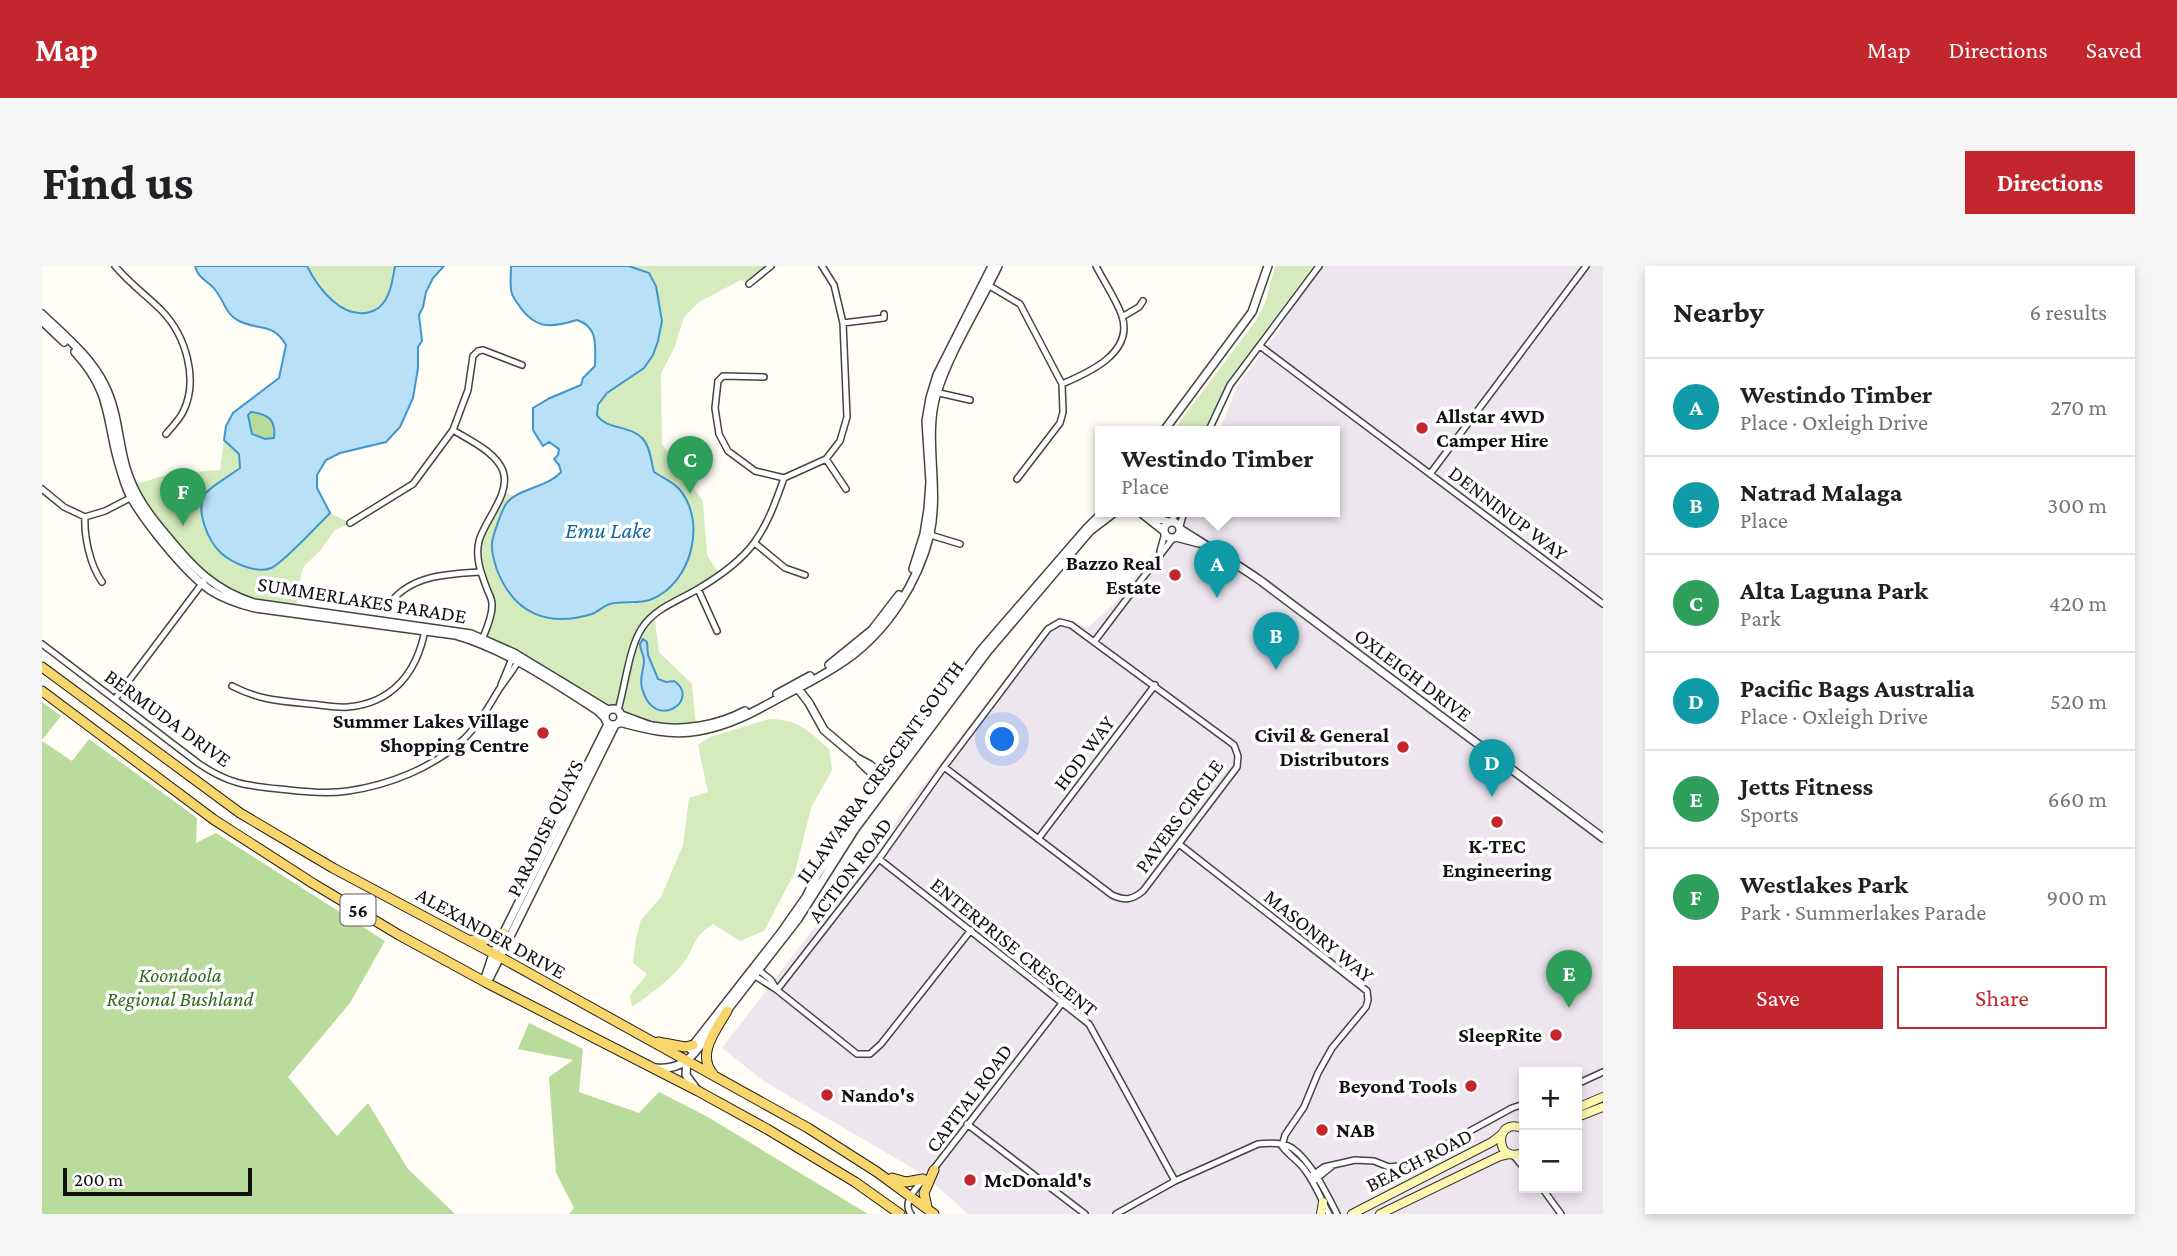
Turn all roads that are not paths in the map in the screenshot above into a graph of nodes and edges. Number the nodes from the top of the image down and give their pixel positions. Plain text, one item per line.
1 (115, 266) edge
2 (771, 266) edge
3 (822, 266) edge
4 (992, 266) edge
5 (998, 266) edge
6 (1096, 266) edge
7 (1268, 266) edge
8 (1319, 266) edge
9 (1586, 266) edge
10 (749, 284) dead end
11 (986, 284) junction
12 (1143, 301) dead end
13 (42, 314) edge
14 (884, 314) dead end
15 (1122, 317) junction
16 (42, 321) edge
17 (844, 323) junction
18 (1260, 346) junction
19 (522, 365) dead end
20 (764, 377) dead end
21 (1062, 384) junction
22 (934, 392) junction
23 (970, 400) dead end
24 (1167, 426) edge
25 (1211, 426) edge
26 (453, 430) junction
27 (166, 434) dead end
28 (826, 459) junction
29 (1430, 474) junction
30 (784, 478) junction
31 (1017, 479) dead end
32 (42, 489) edge
33 (846, 489) dead end
34 (134, 496) junction
35 (85, 517) junction
36 (1098, 517) edge
37 (1107, 517) edge
38 (1146, 517) edge
39 (1159, 517) edge
40 (1174, 517) edge
41 (1183, 517) edge
42 (1169, 522) junction
43 (350, 523) dead end
44 (1180, 528) junction
45 (1165, 532) junction
46 (927, 534) junction
47 (1175, 538) junction
48 (1200, 543) junction
49 (755, 544) junction
50 (960, 544) dead end
51 (1159, 554) junction
52 (480, 572) junction
53 (805, 575) dead end
54 (204, 581) junction
55 (102, 582) dead end
56 (698, 589) junction
57 (391, 602) dead end
58 (1603, 604) edge
59 (425, 629) junction
60 (717, 631) dead end
61 (482, 640) junction
62 (1094, 642) junction
63 (42, 644) edge
64 (516, 657) junction
65 (42, 667) edge
66 (800, 684) junction
67 (1155, 685) junction
68 (232, 686) dead end
69 (42, 691) edge
70 (115, 699) junction
71 (613, 717) junction
72 (944, 767) junction
73 (583, 779) junction
74 (886, 782) junction
75 (1603, 838) edge
76 (1038, 839) junction
77 (1178, 844) junction
78 (879, 859) junction
79 (971, 930) junction
80 (504, 933) junction
81 (467, 939) junction
82 (497, 956) junction
83 (755, 972) junction
84 (486, 982) junction
85 (777, 990) junction
86 (1063, 1002) junction
87 (727, 1011) junction
88 (643, 1038) junction
89 (693, 1045) junction
90 (687, 1062) junction
91 (652, 1068) junction
92 (1603, 1073) edge
93 (719, 1080) junction
94 (1582, 1082) edge
95 (698, 1091) junction
96 (1603, 1097) edge
97 (1519, 1106) edge
98 (1582, 1106) edge
99 (1603, 1107) edge
100 (1582, 1115) edge
101 (967, 1124) junction
102 (1519, 1128) edge
103 (1502, 1135) junction
104 (1282, 1146) junction
105 (1519, 1153) edge
106 (1511, 1154) junction
107 (1519, 1163) edge
108 (934, 1170) junction
109 (877, 1172) junction
110 (1314, 1178) junction
111 (923, 1179) junction
112 (1175, 1181) junction
113 (1546, 1193) edge
114 (911, 1197) junction
115 (1323, 1202) junction
116 (931, 1211) edge
117 (900, 1214) edge
118 (911, 1214) edge
119 (1085, 1214) edge
120 (1116, 1214) edge
121 (1321, 1214) edge
122 (1329, 1214) edge
123 (1337, 1214) edge
124 (1352, 1214) edge
125 (1380, 1214) edge
126 (1561, 1214) edge

1 - 27 street
2 - 10 street
3 - 17 street
4 - 11 street, SUMMERLAKES PARADE
5 - 11 street, SUMMERLAKES PARADE
6 - 15 street
7 - 24 street
8 - 18 street
9 - 29 street
11 - 21 street
11 - 22 street, SUMMERLAKES PARADE
12 - 15 street
13 - 34 street, SUMMERLAKES PARADE
14 - 17 street
15 - 21 street
16 - 34 street, SUMMERLAKES PARADE
17 - 28 street
18 - 25 street
18 - 29 street, DENNINUP WAY
19 - 26 street
20 - 30 street
21 - 31 street
22 - 23 street
22 - 46 street, SUMMERLAKES PARADE
26 - 43 street
26 - 52 street
28 - 30 street
28 - 33 street
29 - 58 street, DENNINUP WAY
30 - 49 street, PARADISE QUAYS
32 - 35 street
34 - 35 street
34 - 54 street, SUMMERLAKES PARADE
35 - 55 street
36 - 74 street, ILLAWARRA CRESCENT SOUTH
37 - 74 street, ILLAWARRA CRESCENT SOUTH
38 - 45 street
39 - 42 street
40 - 42 street
41 - 44 street
42 - 44 street
42 - 45 street
44 - 47 street
44 - 48 street, OXLEIGH DRIVE
45 - 47 street
45 - 51 street
46 - 50 street
46 - 66 street, SUMMERLAKES PARADE
47 - 48 street, OXLEIGH DRIVE
47 - 51 street
48 - 75 street, OXLEIGH DRIVE
49 - 53 street
49 - 56 street, PARADISE QUAYS
51 - 62 street
52 - 57 street
52 - 61 street
54 - 59 street, SUMMERLAKES PARADE
54 - 70 street
56 - 60 street
56 - 71 street, PARADISE QUAYS
59 - 61 street, SUMMERLAKES PARADE
59 - 68 street
61 - 64 street, SUMMERLAKES PARADE
62 - 67 street, PAVERS CIRCLE
62 - 72 street, PAVERS CIRCLE
63 - 70 street, BERMUDA DRIVE
64 - 70 street, BERMUDA DRIVE
64 - 71 street, SUMMERLAKES PARADE
65 - 81 main road, ALEXANDER DRIVE / 56
66 - 71 street, SUMMERLAKES PARADE
66 - 74 street
67 - 76 street, HOD WAY
67 - 77 street, PAVERS CIRCLE
69 - 84 main road, ALEXANDER DRIVE / 56
71 - 73 street, PARADISE QUAYS
72 - 76 street, PAVERS CIRCLE
72 - 78 street, ACTION ROAD
73 - 80 street, PARADISE QUAYS
73 - 82 street, PARADISE QUAYS
74 - 83 street, ILLAWARRA CRESCENT SOUTH
76 - 77 street, PAVERS CIRCLE
77 - 104 street, MASONRY WAY
78 - 79 street, ENTERPRISE CRESCENT
78 - 85 street, ACTION ROAD
79 - 85 street
79 - 86 street, ENTERPRISE CRESCENT
80 - 81 main road
80 - 82 street, PARADISE QUAYS
81 - 82 main road, ALEXANDER DRIVE / 56
82 - 84 street, PARADISE QUAYS
82 - 88 main road, ALEXANDER DRIVE / 56
83 - 85 street
83 - 87 street, ILLAWARRA CRESCENT SOUTH
83 - 89 street, ILLAWARRA CRESCENT SOUTH
84 - 91 main road, ALEXANDER DRIVE / 56
86 - 101 street, CAPITAL ROAD
86 - 112 street, ENTERPRISE CRESCENT
87 - 90 street, ILLAWARRA CRESCENT SOUTH
87 - 93 main road
88 - 89 main road
88 - 90 main road, ALEXANDER DRIVE / 56
89 - 90 street, ILLAWARRA CRESCENT SOUTH
90 - 91 street
90 - 93 main road, ALEXANDER DRIVE / 56
90 - 95 street
91 - 95 main road, ALEXANDER DRIVE / 56
92 - 94 street
93 - 109 main road, ALEXANDER DRIVE / 56
95 - 117 main road, ALEXANDER DRIVE / 56
96 - 98 main road
97 - 110 street
99 - 100 main road
101 - 108 street, CAPITAL ROAD
101 - 119 street
102 - 103 main road, BEACH ROAD
103 - 106 main road
103 - 124 main road, BEACH ROAD
104 - 110 street
104 - 112 street
105 - 106 main road, BEACH ROAD
106 - 107 street
106 - 125 main road, BEACH ROAD
108 - 111 street, CAPITAL ROAD
108 - 116 main road
109 - 111 main road
109 - 114 main road, ALEXANDER DRIVE / 56
110 - 115 street
110 - 123 street
111 - 114 street, CAPITAL ROAD
112 - 120 street
113 - 126 street
114 - 116 main road, ALEXANDER DRIVE / 56
114 - 118 street
115 - 121 main road
115 - 122 street

